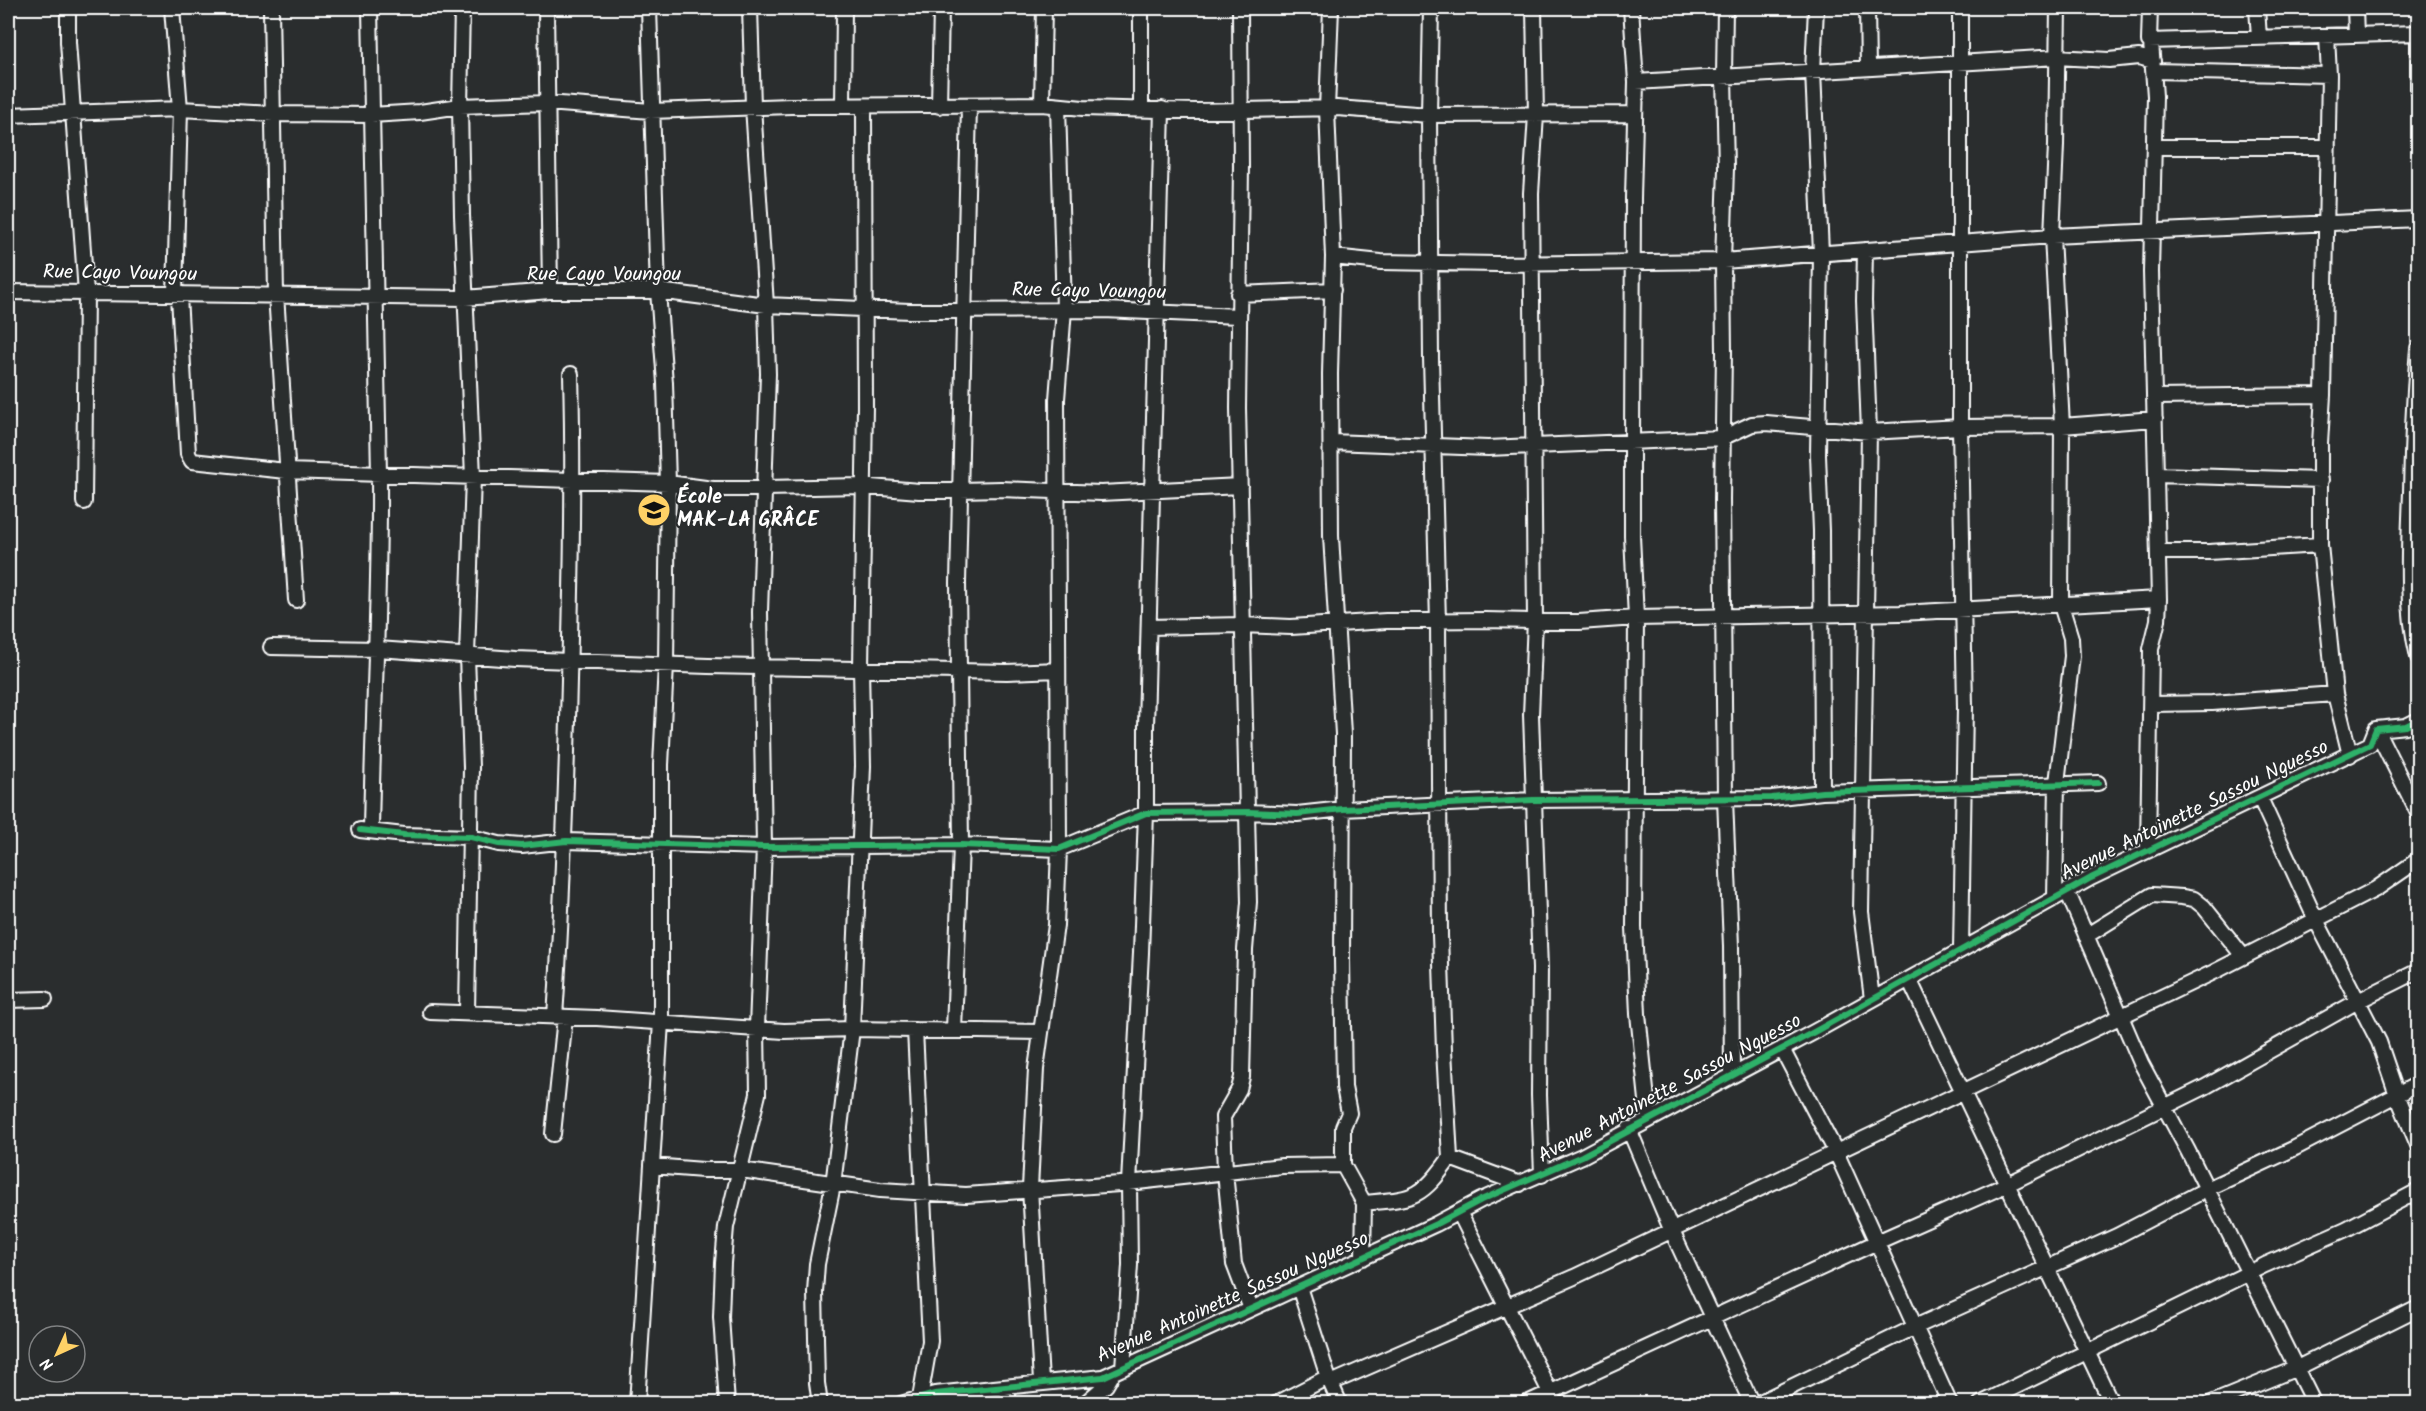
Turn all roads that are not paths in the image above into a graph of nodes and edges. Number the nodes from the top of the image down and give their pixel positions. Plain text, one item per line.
1 (68, 8) edge
2 (172, 8) edge
3 (271, 8) edge
4 (370, 8) edge
5 (462, 8) edge
6 (546, 8) edge
7 (649, 8) edge
8 (750, 8) edge
9 (844, 8) edge
10 (940, 8) edge
11 (1044, 8) edge
12 (1141, 8) edge
13 (1240, 8) edge
14 (1331, 8) edge
15 (1431, 8) edge
16 (1534, 8) edge
17 (1631, 8) edge
18 (1725, 8) edge
19 (1816, 8) edge
20 (1868, 8) edge
21 (1960, 8) edge
22 (2058, 8) edge
23 (2150, 8) edge
24 (2257, 8) edge
25 (2355, 8) edge
26 (2418, 33) edge
27 (2355, 35) junction
28 (2327, 36) junction
29 (2259, 38) junction
30 (2149, 41) junction
31 (2057, 57) junction
32 (1959, 62) junction
33 (2153, 66) junction
34 (1868, 68) junction
35 (1813, 71) junction
36 (2329, 75) junction
37 (1724, 76) junction
38 (1636, 82) junction
39 (2418, 90) edge
40 (547, 103) junction
41 (1042, 104) junction
42 (460, 106) junction
43 (753, 106) junction
44 (843, 106) junction
45 (864, 106) junction
46 (939, 106) junction
47 (969, 106) junction
48 (1058, 106) junction
49 (180, 109) junction
50 (1141, 109) junction
51 (1162, 109) junction
52 (1328, 109) junction
53 (651, 111) junction
54 (1240, 111) junction
55 (75, 112) junction
56 (273, 114) junction
57 (1635, 114) junction
58 (8, 115) edge
59 (371, 115) junction
60 (1429, 115) junction
61 (1536, 116) junction
62 (2154, 147) junction
63 (2328, 147) junction
64 (2418, 219) edge
65 (2325, 224) junction
66 (2151, 232) junction
67 (2052, 236) junction
68 (1959, 243) junction
69 (1865, 250) junction
70 (1821, 253) junction
71 (1333, 257) junction
72 (1723, 261) junction
73 (1432, 262) junction
74 (1633, 262) junction
75 (1532, 263) junction
76 (1333, 290) junction
77 (550, 291) junction
78 (658, 291) junction
79 (8, 292) edge
80 (86, 293) junction
81 (276, 294) junction
82 (1238, 294) junction
83 (177, 295) junction
84 (377, 296) junction
85 (465, 297) junction
86 (766, 305) junction
87 (864, 308) junction
88 (1064, 309) junction
89 (963, 310) junction
90 (1156, 313) junction
91 (1238, 316) junction
92 (2418, 349) edge
93 (571, 374) dead end
94 (2323, 395) junction
95 (2154, 397) junction
96 (2155, 419) junction
97 (2062, 426) junction
98 (1960, 427) junction
99 (1819, 429) junction
100 (1869, 432) junction
101 (1722, 438) junction
102 (1632, 441) junction
103 (1331, 442) junction
104 (1533, 445) junction
105 (1434, 446) junction
106 (286, 471) junction
107 (379, 474) junction
108 (2156, 475) junction
109 (473, 477) junction
110 (574, 480) junction
111 (2321, 480) junction
112 (668, 483) junction
113 (864, 486) junction
114 (1240, 486) junction
115 (763, 488) junction
116 (960, 489) junction
117 (1152, 490) junction
118 (1058, 492) junction
119 (84, 502) dead end
120 (2320, 546) junction
121 (2158, 552) junction
122 (2159, 599) junction
123 (296, 600) dead end
124 (2061, 605) junction
125 (1962, 610) junction
126 (1866, 613) junction
127 (1822, 614) junction
128 (1723, 617) junction
129 (1636, 618) junction
130 (1535, 620) junction
131 (1438, 622) junction
132 (1338, 624) junction
133 (1241, 626) junction
134 (1149, 627) junction
135 (271, 647) dead end
136 (378, 649) junction
137 (467, 656) junction
138 (2418, 657) edge
139 (570, 660) junction
140 (666, 665) junction
141 (760, 667) junction
142 (861, 668) junction
143 (960, 670) junction
144 (1058, 670) junction
145 (2335, 694) junction
146 (2151, 704) junction
147 (2418, 720) edge
148 (2376, 729) junction
149 (2350, 754) junction
150 (2057, 783) junction
151 (2098, 783) dead end
152 (1964, 787) junction
153 (1822, 792) junction
154 (1864, 792) junction
155 (2260, 798) junction
156 (1725, 799) junction
157 (1533, 800) junction
158 (1636, 800) junction
159 (1439, 805) junction
160 (1343, 809) junction
161 (1248, 812) junction
162 (1146, 813) junction
163 (2418, 813) edge
164 (471, 837) junction
165 (566, 841) junction
166 (662, 843) junction
167 (961, 845) junction
168 (859, 846) junction
169 (764, 847) junction
170 (1059, 849) junction
171 (2148, 850) junction
172 (2418, 860) edge
173 (2067, 891) junction
174 (2055, 898) junction
175 (2315, 918) junction
176 (2086, 936) junction
177 (1961, 950) junction
178 (2243, 956) junction
179 (2418, 971) edge
180 (1909, 979) junction
181 (45, 999) dead end
182 (1872, 999) junction
183 (8, 1000) edge
184 (2358, 1001) junction
185 (430, 1012) dead end
186 (467, 1012) junction
187 (2120, 1015) junction
188 (560, 1017) junction
189 (661, 1022) junction
190 (757, 1028) junction
191 (852, 1029) junction
192 (915, 1030) junction
193 (954, 1030) junction
194 (1041, 1032) junction
195 (1782, 1049) junction
196 (1732, 1076) junction
197 (2418, 1084) edge
198 (1962, 1091) junction
199 (2397, 1095) junction
200 (2165, 1107) junction
201 (1649, 1119) junction
202 (1629, 1130) junction
203 (553, 1134) dead end
204 (2418, 1145) edge
205 (1836, 1152) junction
206 (1450, 1158) junction
207 (1343, 1165) junction
208 (652, 1166) junction
209 (741, 1170) junction
210 (1225, 1172) junction
211 (1542, 1175) junction
212 (1129, 1183) junction
213 (1520, 1184) junction
214 (2008, 1184) junction
215 (833, 1185) junction
216 (1030, 1188) junction
217 (2207, 1189) junction
218 (2418, 1191) edge
219 (922, 1194) junction
220 (1364, 1203) junction
221 (1459, 1212) junction
222 (1671, 1229) junction
223 (1876, 1242) junction
224 (1363, 1258) junction
225 (2047, 1268) junction
226 (2248, 1273) junction
227 (1299, 1287) junction
228 (1505, 1306) junction
229 (2418, 1308) edge
230 (1251, 1309) junction
231 (1712, 1318) junction
232 (1915, 1327) junction
233 (2088, 1352) junction
234 (2297, 1368) junction
235 (1118, 1370) junction
236 (1329, 1380) junction
237 (1041, 1382) junction
238 (1007, 1388) junction
239 (1553, 1398) edge
240 (920, 1401) edge
241 (637, 1404) edge
242 (727, 1404) edge
243 (820, 1404) edge
244 (901, 1404) edge
245 (1009, 1404) edge
246 (1084, 1404) edge
247 (1276, 1404) edge
248 (1340, 1404) edge
249 (1525, 1404) edge
250 (1754, 1404) edge
251 (1950, 1404) edge
252 (1980, 1404) edge
253 (2112, 1404) edge
254 (2209, 1404) edge
255 (2314, 1404) edge

1 - 55 street
2 - 49 street
3 - 56 street
4 - 59 street
5 - 42 street
6 - 40 street
7 - 53 street
8 - 43 street
9 - 44 street
10 - 46 street
11 - 41 street
12 - 50 street
13 - 54 street
14 - 52 street
15 - 60 street
16 - 61 street
17 - 38 street
18 - 37 street
19 - 35 street
20 - 34 street
21 - 32 street
22 - 31 street
23 - 30 street
24 - 29 street
25 - 27 street
26 - 27 street
26 - 39 street
27 - 28 street
28 - 29 street
28 - 36 street
29 - 30 street
30 - 33 street
31 - 32 street
31 - 33 street
31 - 67 street
32 - 34 street
32 - 68 street
33 - 36 street
33 - 62 street
34 - 35 street
35 - 37 street
35 - 70 street
36 - 63 street
37 - 38 street
37 - 72 street
38 - 57 street
40 - 42 street
40 - 53 street
40 - 77 street
41 - 47 street
41 - 48 street
42 - 59 street
42 - 85 street
43 - 44 street
43 - 53 street
43 - 86 street
44 - 45 street
45 - 46 street
45 - 87 street
46 - 47 street
47 - 89 street
48 - 50 street
48 - 88 street
49 - 55 street
49 - 56 street
49 - 83 street
50 - 51 street
51 - 54 street
51 - 90 street
52 - 54 street
52 - 60 street
52 - 71 street
53 - 78 street
54 - 82 street
55 - 58 street
55 - 80 street
56 - 59 street
56 - 81 street
57 - 61 street
57 - 74 street
59 - 84 street
60 - 61 street
60 - 73 street
61 - 75 street
62 - 63 street
62 - 66 street
63 - 65 street
64 - 65 street
65 - 66 street
65 - 94 street
66 - 67 street
66 - 95 street
67 - 68 street
67 - 97 street
68 - 69 street
68 - 98 street
69 - 70 street
69 - 100 street
70 - 72 street
70 - 99 street
71 - 73 street
71 - 76 street
72 - 74 street
72 - 101 street
73 - 75 street
73 - 105 street
74 - 75 street
74 - 102 street
75 - 104 street
76 - 82 street
76 - 103 street
77 - 78 street, Rue Cayo Voungou
77 - 85 street, Rue Cayo Voungou
78 - 86 street, Rue Cayo Voungou
78 - 112 street
79 - 80 street, Rue Cayo Voungou
80 - 83 street, Rue Cayo Voungou
80 - 119 street
81 - 83 street, Rue Cayo Voungou
81 - 84 street, Rue Cayo Voungou
81 - 106 street
82 - 91 street
83 - 106 street
84 - 85 street, Rue Cayo Voungou
84 - 107 street
85 - 109 street
86 - 87 street, Rue Cayo Voungou
86 - 115 street
87 - 89 street, Rue Cayo Voungou
87 - 113 street
88 - 89 street, Rue Cayo Voungou
88 - 90 street, Rue Cayo Voungou
88 - 118 street
89 - 116 street
90 - 91 street, Rue Cayo Voungou
90 - 117 street
91 - 114 street
92 - 138 street
93 - 110 street
94 - 95 street
94 - 111 street
95 - 96 street
96 - 97 street
96 - 108 street
97 - 98 street
97 - 124 street
98 - 100 street
98 - 125 street
99 - 100 street
99 - 101 street
99 - 127 street
100 - 126 street
101 - 102 street
101 - 128 street
102 - 104 street
102 - 129 street
103 - 105 street
103 - 132 street
104 - 105 street
104 - 130 street
105 - 131 street
106 - 107 street
106 - 123 street
107 - 109 street
107 - 136 street
108 - 111 street
108 - 121 street
109 - 110 street
109 - 137 street
110 - 112 street
110 - 139 street
111 - 120 street
112 - 115 street
112 - 140 street
113 - 115 street
113 - 116 street
113 - 142 street
114 - 117 street
114 - 133 street
115 - 141 street
116 - 118 street
116 - 143 street
117 - 118 street
117 - 134 street
118 - 144 street
120 - 121 street
120 - 145 street
121 - 122 street
122 - 124 street
122 - 146 street
124 - 125 street
124 - 150 street
125 - 126 street
125 - 152 street
126 - 127 street
126 - 154 street
127 - 128 street
127 - 153 street
128 - 129 street
128 - 156 street
129 - 130 street
129 - 158 street
130 - 131 street
130 - 157 street
131 - 132 street
131 - 159 street
132 - 133 street
132 - 160 street
133 - 134 street
133 - 161 street
134 - 162 street
135 - 136 street
136 - 137 street
136 - 164 street
137 - 139 street
137 - 164 street
139 - 140 street
139 - 165 street
140 - 141 street
140 - 166 street
141 - 142 street
141 - 169 street
142 - 143 street
142 - 168 street
143 - 144 street
143 - 167 street
144 - 170 street
145 - 146 street
145 - 149 street
146 - 171 street
147 - 148 street
148 - 149 street, Avenue Antoinette Sassou Nguesso
148 - 163 street
149 - 155 street, Avenue Antoinette Sassou Nguesso
150 - 151 street
150 - 152 street
150 - 174 street
152 - 154 street
152 - 177 street
153 - 154 street
153 - 156 street
154 - 182 street
155 - 171 street, Avenue Antoinette Sassou Nguesso
155 - 175 street
156 - 158 street
156 - 196 street
157 - 158 street
157 - 159 street
157 - 211 street
158 - 201 street
159 - 160 street
159 - 206 street
160 - 161 street
160 - 207 street
161 - 162 street
161 - 210 street
162 - 170 street
162 - 212 street
164 - 165 street
164 - 186 street
165 - 166 street
165 - 188 street
166 - 169 street
166 - 189 street
167 - 168 street
167 - 170 street
167 - 193 street
168 - 169 street
168 - 191 street
169 - 190 street
170 - 194 street
171 - 173 street, Avenue Antoinette Sassou Nguesso
172 - 175 street
173 - 174 street, Avenue Antoinette Sassou Nguesso
173 - 176 street
174 - 177 street, Avenue Antoinette Sassou Nguesso
175 - 178 street
175 - 184 street
176 - 178 street
176 - 187 street
177 - 180 street, Avenue Antoinette Sassou Nguesso
178 - 187 street
179 - 184 street
180 - 182 street, Avenue Antoinette Sassou Nguesso
180 - 198 street
181 - 183 street
182 - 195 street, Avenue Antoinette Sassou Nguesso
184 - 199 street
184 - 200 street
185 - 186 street
186 - 188 street
187 - 198 street
187 - 200 street
188 - 189 street
188 - 203 street
189 - 190 street
189 - 208 street
190 - 191 street
190 - 209 street
191 - 192 street
191 - 215 street
192 - 193 street
192 - 219 street
193 - 194 street
194 - 216 street
195 - 196 street, Avenue Antoinette Sassou Nguesso
195 - 205 street
196 - 201 street, Avenue Antoinette Sassou Nguesso
197 - 199 street
198 - 205 street
198 - 214 street
199 - 204 street
199 - 217 street
200 - 214 street
200 - 217 street
201 - 202 street, Avenue Antoinette Sassou Nguesso
202 - 211 street, Avenue Antoinette Sassou Nguesso
202 - 222 street
205 - 222 street
205 - 223 street
206 - 213 street
206 - 220 street
207 - 210 street
207 - 220 street
208 - 209 street
208 - 241 street
209 - 215 street
209 - 242 street
210 - 212 street
210 - 230 street
211 - 213 street, Avenue Antoinette Sassou Nguesso
212 - 216 street
212 - 235 street
213 - 221 street, Avenue Antoinette Sassou Nguesso
214 - 223 street
214 - 225 street
215 - 219 street
215 - 243 street
216 - 219 street
216 - 237 street
217 - 225 street
217 - 226 street
218 - 226 street
219 - 240 street
220 - 224 street
221 - 224 street, Avenue Antoinette Sassou Nguesso
221 - 228 street
222 - 228 street
222 - 231 street
223 - 231 street
223 - 232 street
224 - 227 street, Avenue Antoinette Sassou Nguesso
225 - 232 street
225 - 233 street
226 - 233 street
226 - 234 street
227 - 230 street, Avenue Antoinette Sassou Nguesso
227 - 236 street
228 - 236 street
228 - 239 street
229 - 234 street
230 - 235 street, Avenue Antoinette Sassou Nguesso
231 - 239 street
231 - 250 street
232 - 250 street
232 - 251 street
233 - 252 street
233 - 253 street
234 - 254 street
234 - 255 street
235 - 237 street, Avenue Antoinette Sassou Nguesso
235 - 246 street
236 - 247 street
236 - 248 street
237 - 238 street, Avenue Antoinette Sassou Nguesso
238 - 240 street, Avenue Antoinette Sassou Nguesso
238 - 245 street
239 - 249 street
240 - 244 street, Avenue Antoinette Sassou Nguesso

